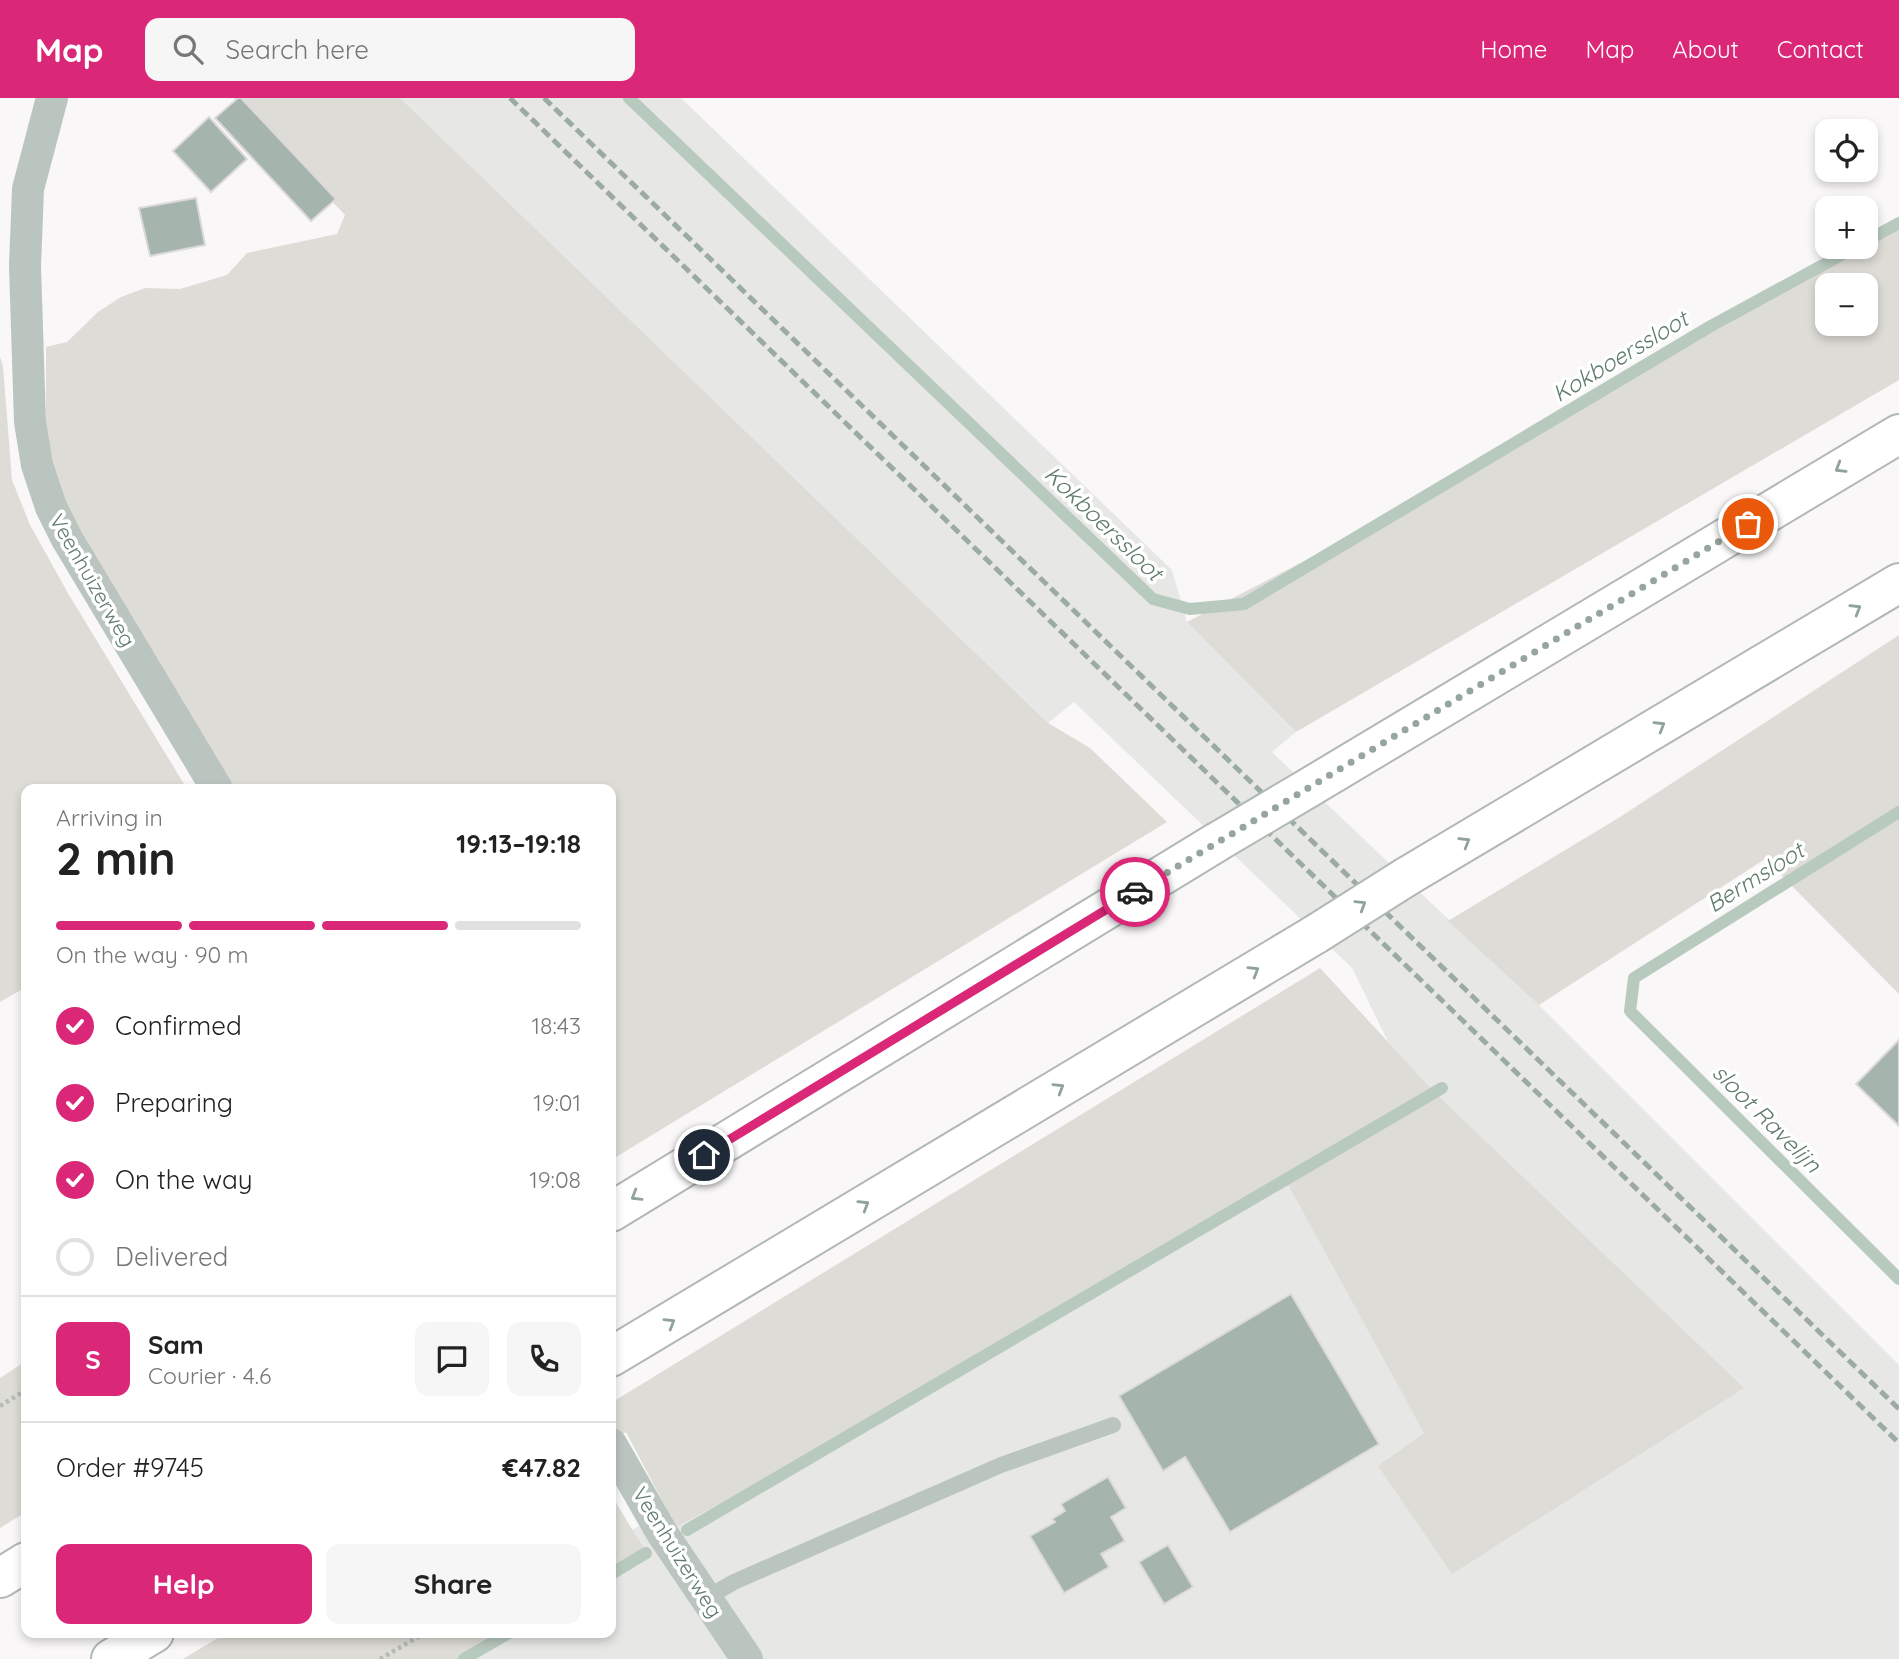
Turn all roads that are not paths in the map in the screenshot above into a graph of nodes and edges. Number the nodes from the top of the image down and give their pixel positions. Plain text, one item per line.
1 (52, 98) edge
2 (13, 268) edge
3 (1899, 433) edge
4 (1899, 583) edge
5 (214, 784) edge
6 (616, 1209) edge
7 (616, 1354) edge
8 (1114, 1425) dead end
9 (616, 1453) edge
10 (21, 1565) edge
11 (0, 1578) edge
12 (706, 1598) junction
13 (146, 1638) edge
14 (111, 1659) edge
15 (747, 1659) edge

1 - 2 street, Veenhuizerweg
2 - 5 street, Veenhuizerweg
3 -> 6 highway, bridge
7 -> 4 highway, bridge
8 - 12 lane
9 - 12 street, Veenhuizerweg
10 - 11 highway
12 - 15 street, Veenhuizerweg
13 - 14 highway

